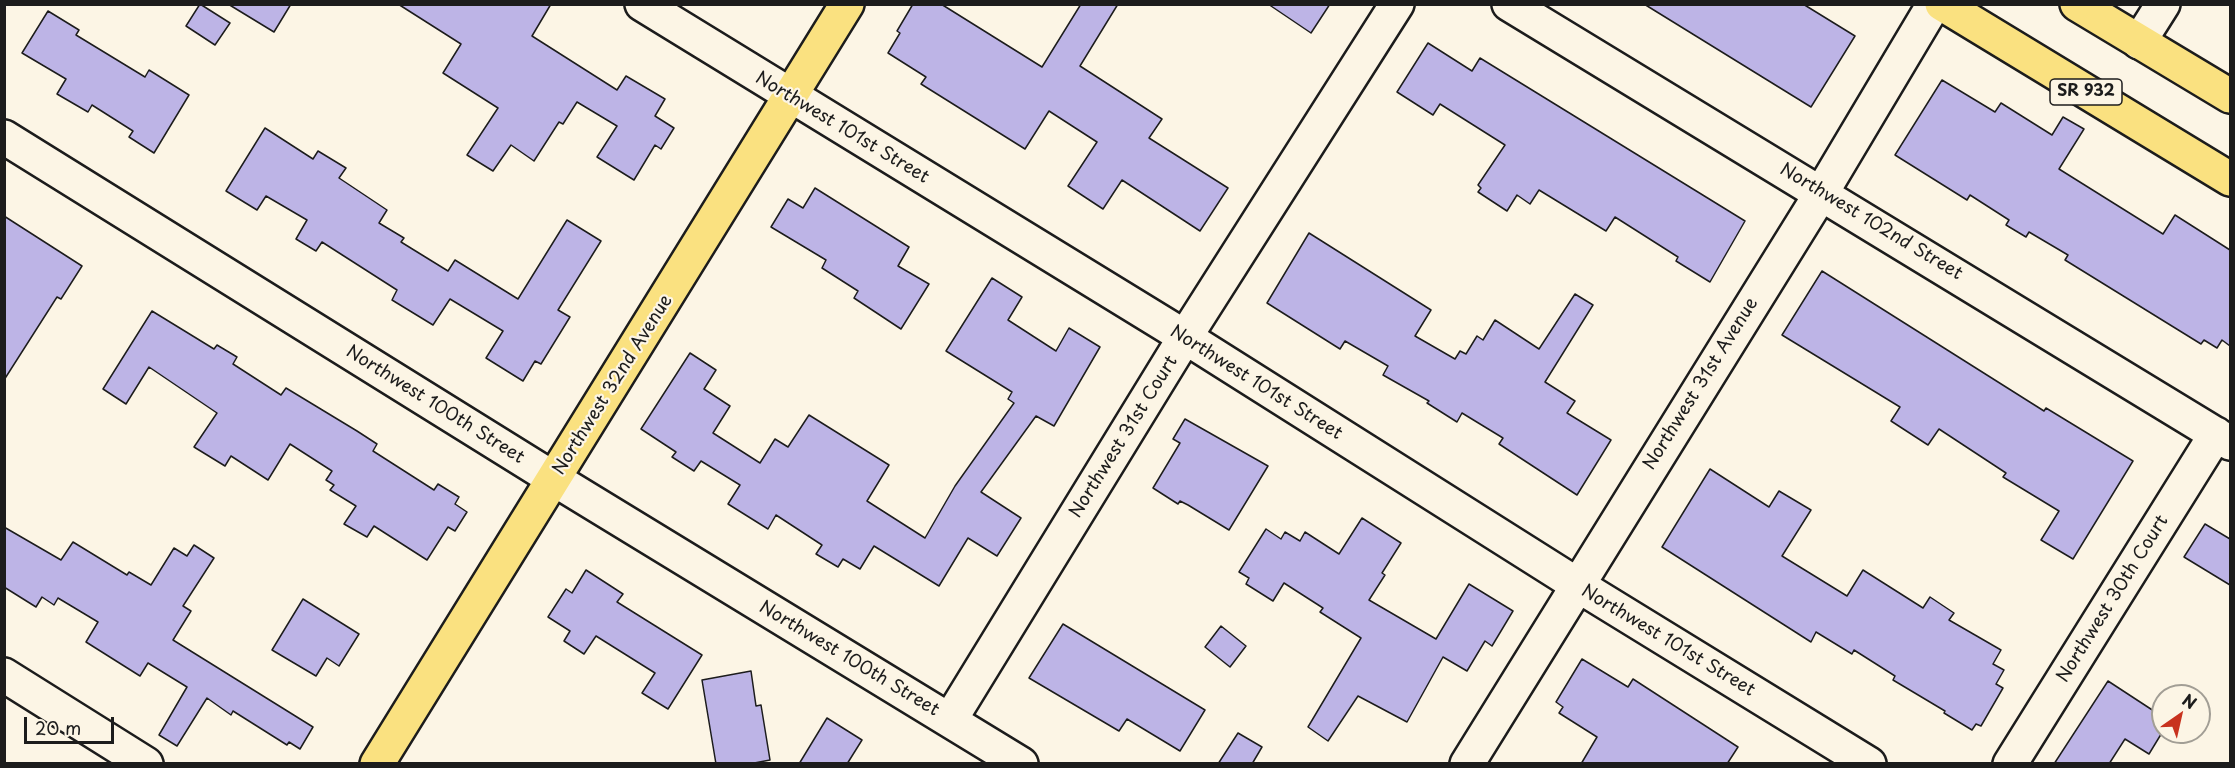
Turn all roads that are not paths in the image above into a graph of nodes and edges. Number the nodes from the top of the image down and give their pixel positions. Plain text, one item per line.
1 (642, 4) edge
2 (847, 4) edge
3 (1397, 4) edge
4 (1509, 4) edge
5 (1935, 4) edge
6 (1942, 4) edge
7 (2077, 4) edge
8 (2163, 4) edge
9 (2139, 42) junction
10 (2230, 96) edge
11 (791, 98) junction
12 (4, 137) edge
13 (2230, 179) edge
14 (1822, 192) junction
15 (1185, 337) junction
16 (2223, 438) edge
17 (554, 479) junction
18 (1576, 584) junction
19 (4, 675) edge
20 (950, 720) junction
21 (146, 764) edge
22 (377, 764) edge
23 (1021, 764) edge
24 (1467, 764) edge
25 (1869, 764) edge
26 (2010, 764) edge

1 - 11 street, Northwest 101st Street
2 - 11 main road, Northwest 32nd Avenue
3 - 15 street, Northwest 31st Court
4 - 14 street, Northwest 102nd Street
5 - 14 street, Northwest 31st Avenue
6 - 13 main road, SR 932
7 - 9 main road
8 - 9 street
9 - 10 main road
11 - 15 street, Northwest 101st Street
11 - 17 main road, Northwest 32nd Avenue
12 - 17 street, Northwest 100th Street
14 - 16 street, Northwest 102nd Street
14 - 18 street, Northwest 31st Avenue
15 - 18 street, Northwest 101st Street
15 - 20 street, Northwest 31st Court
16 - 26 street, Northwest 30th Court
17 - 20 street, Northwest 100th Street
17 - 22 main road, Northwest 32nd Avenue
18 - 24 street, Northwest 31st Avenue
18 - 25 street, Northwest 101st Street
19 - 21 street
20 - 23 street, Northwest 100th Street

